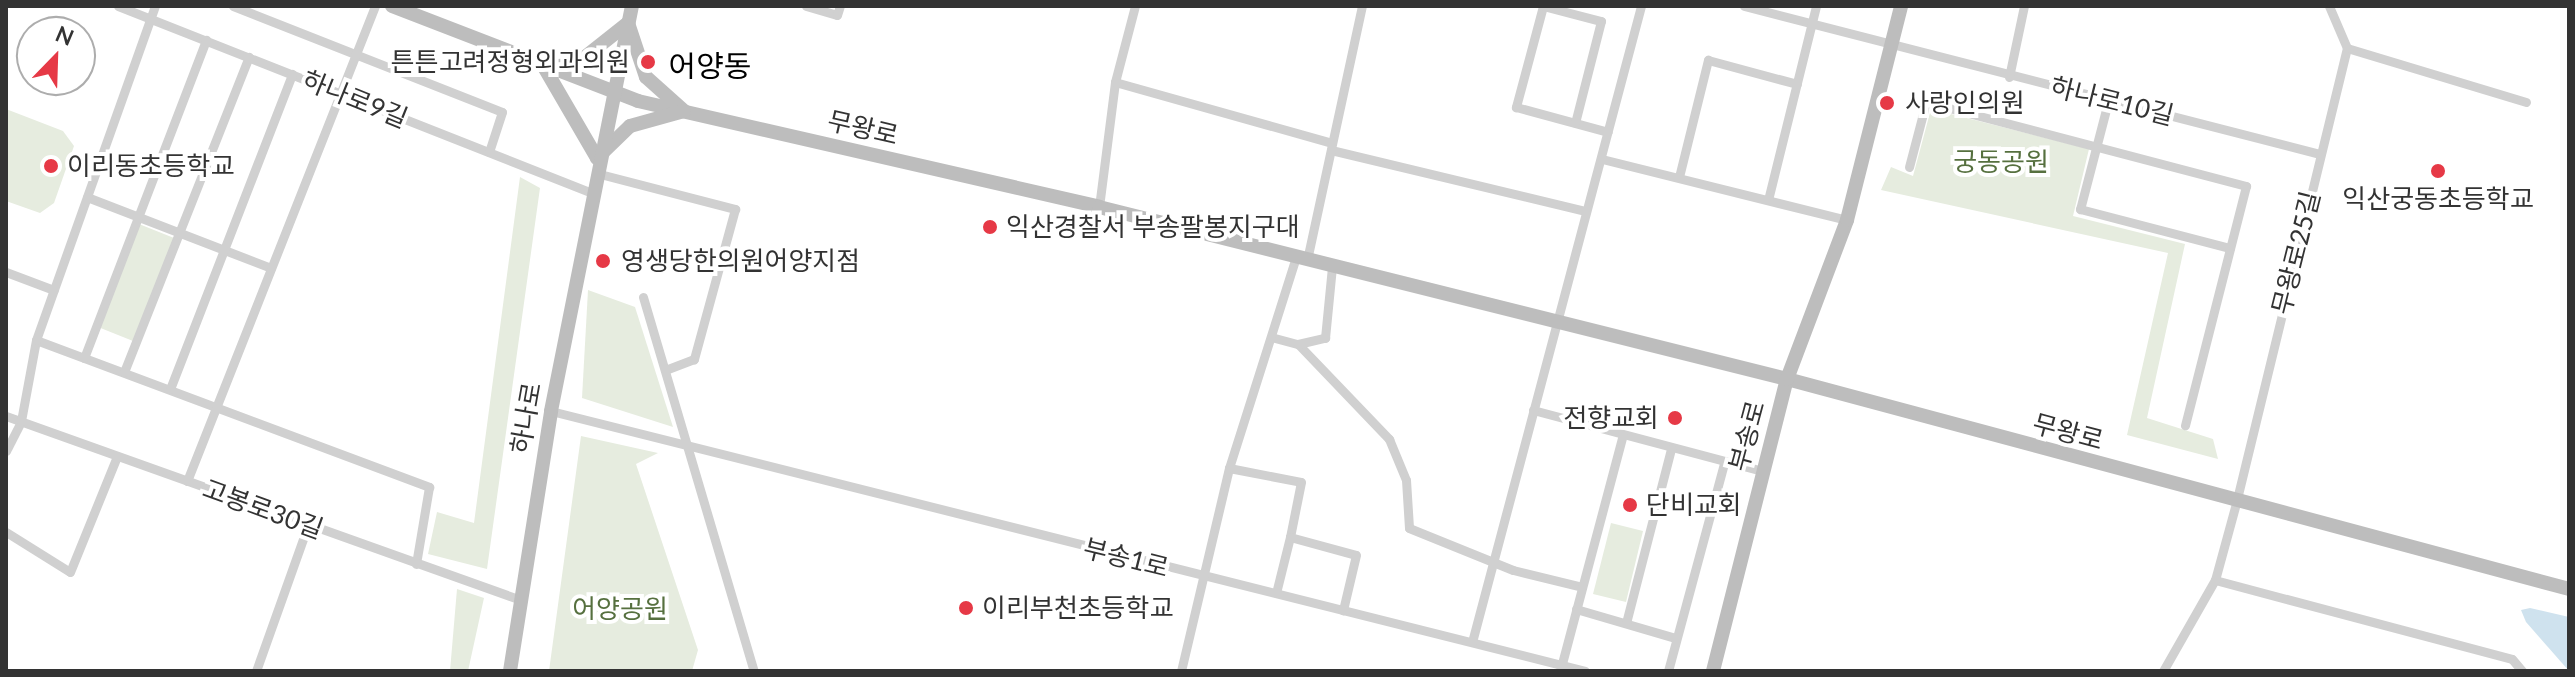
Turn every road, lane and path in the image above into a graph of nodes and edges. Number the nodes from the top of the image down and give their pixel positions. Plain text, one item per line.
1 (118, 6) edge
2 (155, 6) edge
3 (233, 6) edge
4 (375, 6) edge
5 (392, 6) edge
6 (632, 6) edge
7 (806, 6) edge
8 (840, 6) edge
9 (1135, 6) edge
10 (1362, 6) edge
11 (1543, 6) edge
12 (1641, 6) edge
13 (1744, 6) edge
14 (1816, 6) edge
15 (1901, 6) edge
16 (2024, 6) edge
17 (2329, 6) edge
18 (151, 18) junction
19 (628, 23) junction
20 (1811, 23) junction
21 (206, 40) junction
22 (2347, 48) junction
23 (1894, 49) junction
24 (356, 54) junction
25 (249, 57) junction
26 (544, 67) junction
27 (292, 74) junction
28 (2009, 77) junction
29 (1115, 82) junction
30 (1797, 84) junction
31 (340, 93) junction
32 (611, 93) junction
33 (2109, 98) junction
34 (2526, 102) dead end
35 (684, 111) junction
36 (1575, 123) junction
37 (1608, 132) junction
38 (1332, 146) junction
39 (2096, 147) junction
40 (489, 152) junction
41 (2320, 154) junction
42 (1602, 159) junction
43 (596, 166) junction
44 (1909, 167) dead end
45 (1679, 177) junction
46 (592, 193) junction
47 (87, 197) junction
48 (1768, 200) junction
49 (1099, 207) junction
50 (1586, 211) junction
51 (136, 216) junction
52 (1847, 220) junction
53 (181, 233) junction
54 (2230, 248) junction
55 (225, 250) junction
56 (1302, 258) junction
57 (1332, 266) junction
58 (271, 268) junction
59 (6, 272) edge
60 (54, 290) junction
61 (643, 297) dead end
62 (1555, 322) junction
63 (1271, 337) junction
64 (36, 340) junction
65 (1298, 344) junction
66 (84, 358) junction
67 (668, 369) junction
68 (124, 372) junction
69 (1787, 379) junction
70 (170, 389) junction
71 (217, 406) junction
72 (1533, 410) junction
73 (551, 411) junction
74 (6, 416) edge
75 (21, 421) junction
76 (2185, 425) dead end
77 (1623, 435) junction
78 (1671, 449) junction
79 (690, 450) junction
80 (6, 451) edge
81 (117, 456) junction
82 (1724, 463) junction
83 (1229, 468) junction
84 (1762, 471) junction
85 (187, 481) junction
86 (2236, 503) junction
87 (308, 525) junction
88 (6, 532) edge
89 (1290, 537) junction
90 (1494, 559) junction
91 (416, 564) junction
92 (1202, 577) junction
93 (2215, 580) junction
94 (1582, 587) junction
95 (2569, 589) edge
96 (1276, 593) junction
97 (521, 600) junction
98 (1576, 609) junction
99 (1343, 610) junction
100 (1626, 623) junction
101 (1675, 638) junction
102 (1472, 642) junction
103 (1561, 668) edge
104 (256, 671) edge
105 (510, 671) edge
106 (754, 671) edge
107 (1181, 671) edge
108 (1585, 671) edge
109 (1668, 671) edge
110 (1713, 671) edge
111 (2163, 671) edge
112 (2522, 671) edge

1 - 18 street, 하나로9길
2 - 18 street
3 - 24 street
4 - 24 street
5 - 26 street, 무왕로
6 - 19 street, 하나로
7 - 8 street
9 - 29 street
10 - 38 street
11 - 36 street
11 - 36 street
12 - 37 street
13 - 20 street, 하나로10길
14 - 20 street
15 - 23 street, 부송로
16 - 28 street
17 - 22 street
18 - 21 street, 하나로9길
18 - 47 street
19 - 26 street
19 - 32 street, 하나로
19 - 35 street
20 - 23 street, 하나로10길
20 - 30 street
21 - 25 street, 하나로9길
21 - 51 street
22 - 34 street
22 - 41 street, 무왕로25길
23 - 28 street, 하나로10길
23 - 52 street, 부송로
24 - 31 street
24 - 40 street
25 - 27 street, 하나로9길
25 - 53 street
26 - 32 street, 무왕로
26 - 43 street
27 - 31 street, 하나로9길
27 - 55 street
28 - 33 street, 하나로10길
29 - 38 street
29 - 49 street
30 - 45 street
30 - 48 street
31 - 40 street, 하나로9길
31 - 58 street
32 - 35 street, 무왕로
32 - 43 street, 하나로
33 - 39 street
33 - 41 street, 하나로10길
35 - 43 street
35 - 49 street, 무왕로
36 - 37 street
37 - 42 street
38 - 50 street
38 - 56 street
39 - 44 street
39 - 54 street
39 - 54 street
40 - 46 street, 하나로9길
41 - 86 street, 무왕로25길
42 - 45 street
42 - 50 street
43 - 46 street, 하나로
43 - 67 street
45 - 48 street
46 - 73 street, 하나로
47 - 51 street
47 - 60 street
48 - 52 street
49 - 56 street, 무왕로
50 - 62 street
51 - 53 street
51 - 66 street
52 - 69 street, 부송로
53 - 55 street
53 - 68 street
54 - 76 street
55 - 58 street
55 - 70 street
56 - 57 street, 무왕로
56 - 63 street
57 - 62 street, 무왕로
57 - 65 street
58 - 71 street
59 - 60 street
60 - 64 street
61 - 67 street
62 - 69 street, 무왕로
62 - 72 street
63 - 65 street
63 - 83 street
64 - 66 street
64 - 75 street
65 - 90 street
66 - 68 street
67 - 79 street
68 - 70 street
69 - 84 street, 부송로
69 - 86 street, 무왕로
70 - 71 street
71 - 85 street
71 - 91 street
72 - 77 street
72 - 90 street
73 - 79 street, 부송1로
73 - 97 street, 하나로
74 - 75 street, 고봉로30길
75 - 80 street
75 - 81 street, 고봉로30길
77 - 78 street
77 - 94 street
78 - 82 street
78 - 100 street
79 - 92 street, 부송1로
79 - 106 street
81 - 85 street, 고봉로30길
81 - 88 street
82 - 84 street
82 - 101 street
83 - 89 street
83 - 92 street
84 - 110 street, 부송로
85 - 87 street, 고봉로30길
86 - 93 street, 무왕로25길
86 - 95 street, 무왕로
87 - 91 street, 고봉로30길
87 - 104 street
89 - 96 street
89 - 99 street
90 - 94 street
90 - 102 street
91 - 97 street, 고봉로30길
92 - 96 street, 부송1로
92 - 107 street
93 - 111 street, 무왕로25길
93 - 112 street
94 - 98 street
96 - 99 street, 부송1로
97 - 105 street, 하나로
98 - 100 street
98 - 103 street
99 - 102 street, 부송1로
100 - 101 street
101 - 109 street
102 - 103 street, 부송1로
103 - 108 street, 부송1로

